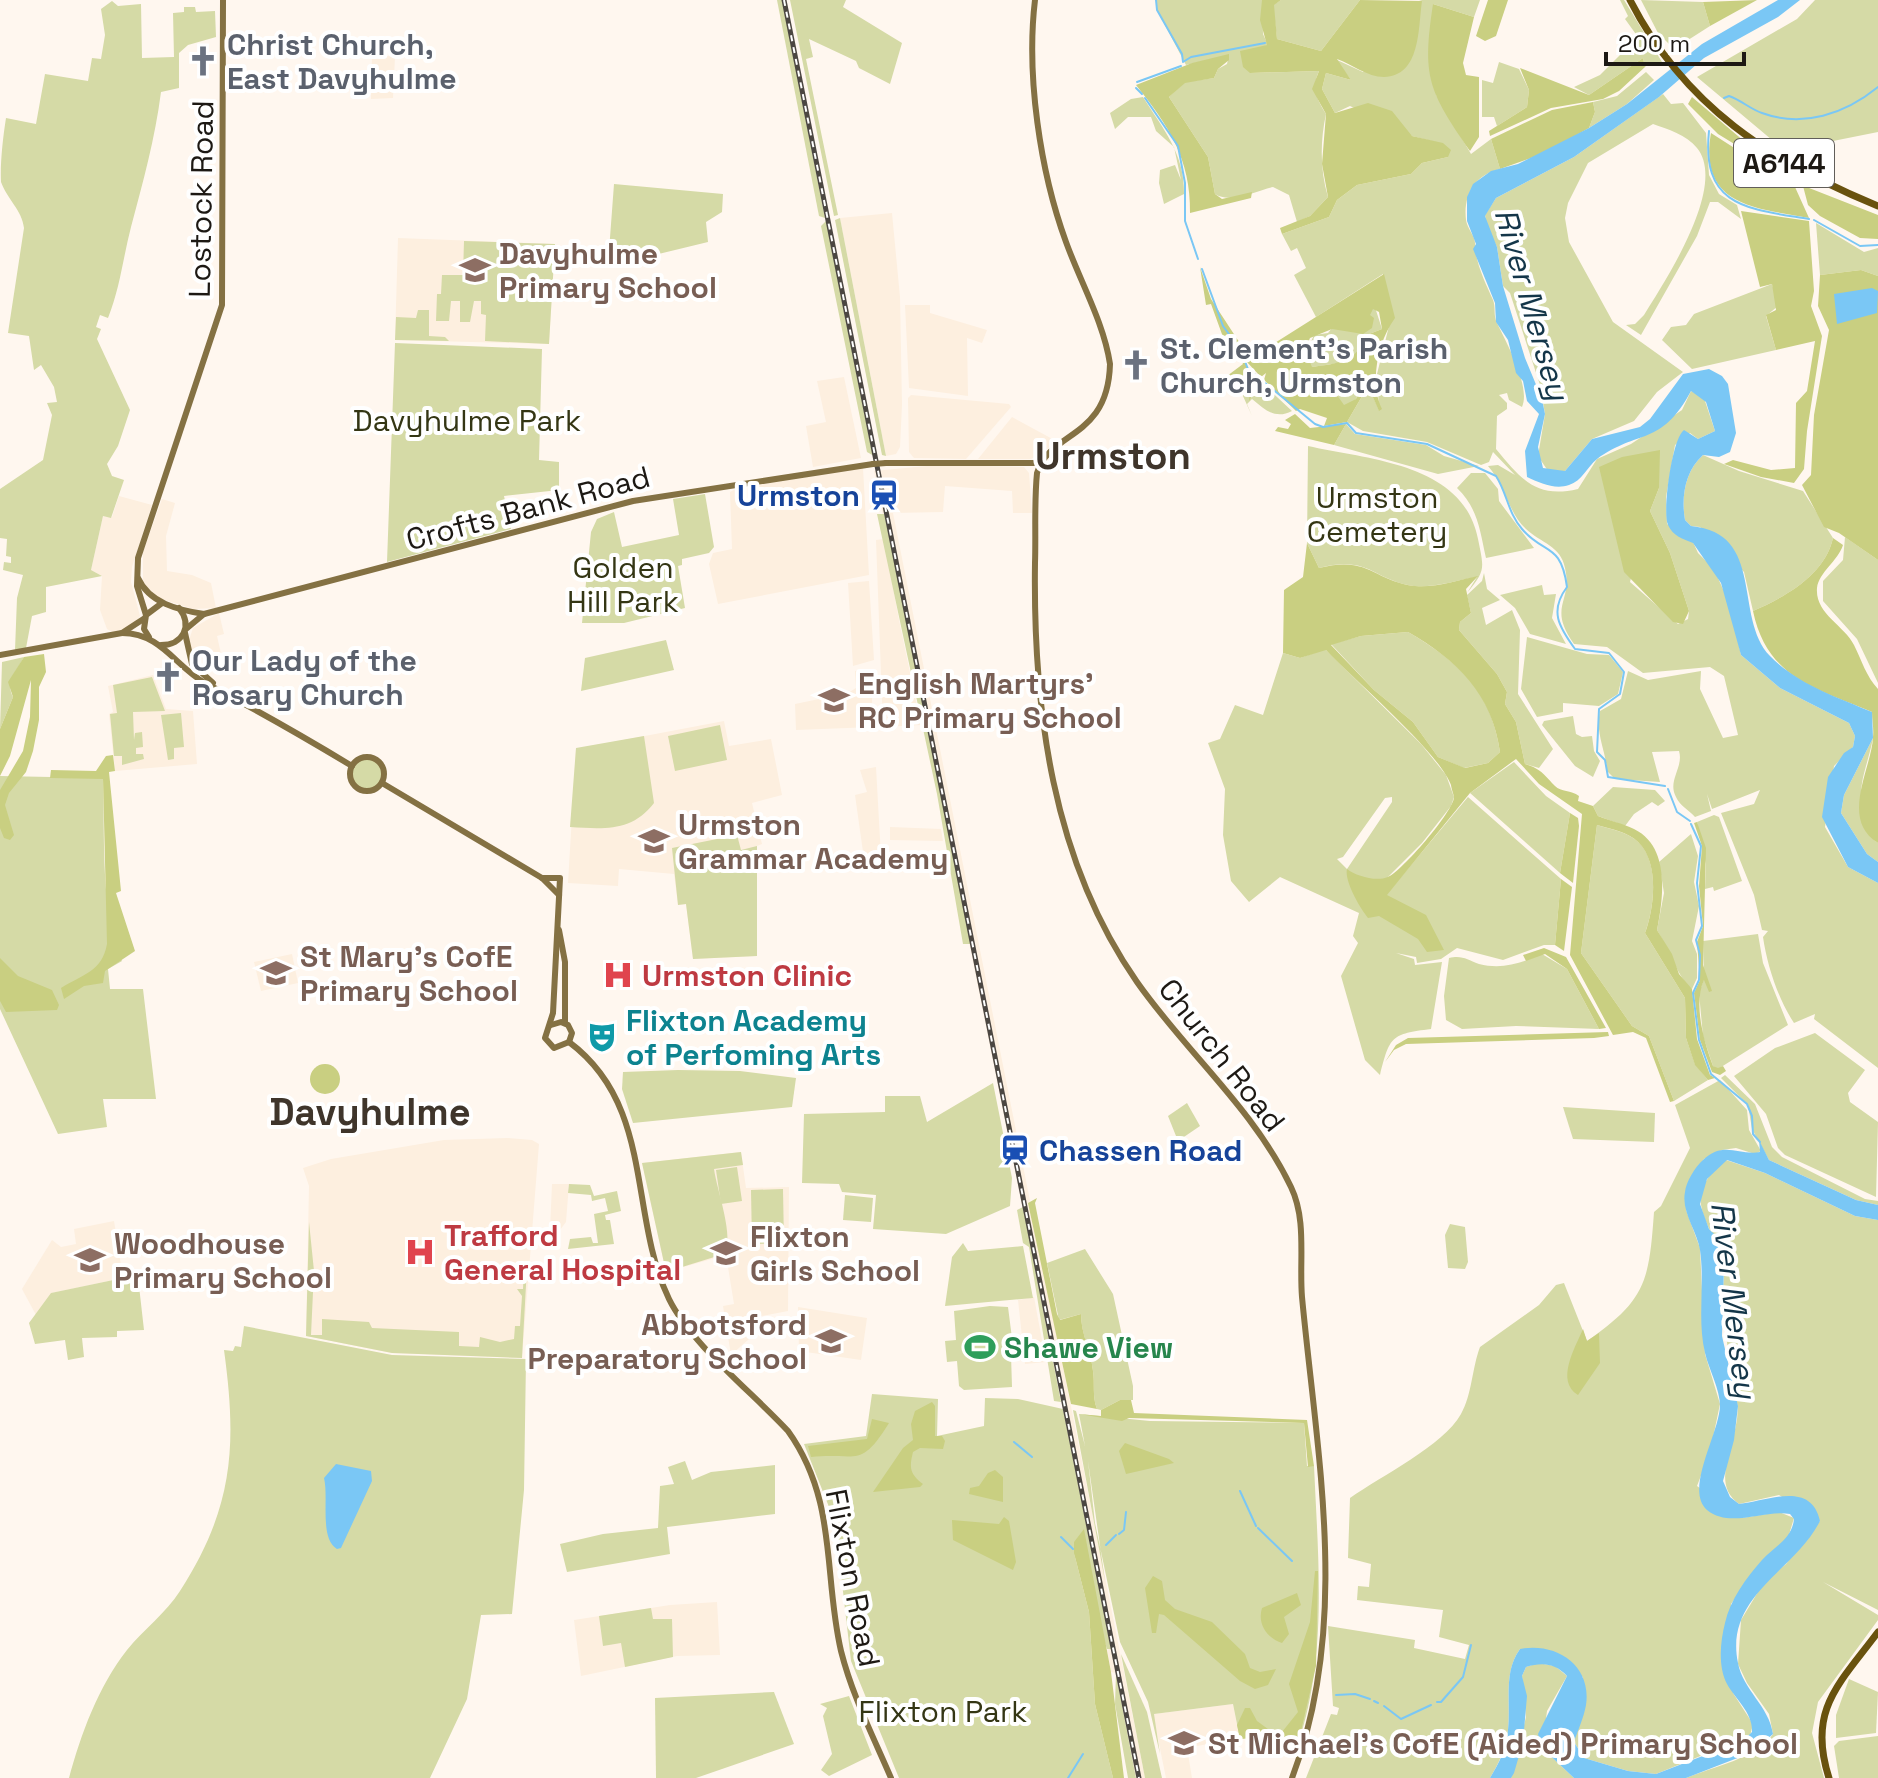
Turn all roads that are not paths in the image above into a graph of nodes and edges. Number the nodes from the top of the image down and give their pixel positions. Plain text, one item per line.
1 (223, 0) edge
2 (1035, 0) edge
3 (1630, 0) edge
4 (1878, 206) edge
5 (1040, 463) junction
6 (137, 576) junction
7 (163, 603) junction
8 (179, 608) junction
9 (204, 614) junction
10 (145, 616) junction
11 (185, 631) junction
12 (122, 633) junction
13 (151, 640) junction
14 (161, 645) junction
15 (0, 655) edge
16 (202, 677) junction
17 (352, 766) junction
18 (382, 783) junction
19 (542, 878) junction
20 (559, 895) junction
21 (558, 927) junction
22 (565, 1023) junction
23 (551, 1025) junction
24 (569, 1042) junction
25 (1878, 1632) edge
26 (891, 1778) edge
27 (1292, 1778) edge
28 (1829, 1778) edge

1 - 6 main road, Lostock Road
2 - 5 main road
3 - 4 main road, A6144
5 - 9 main road, Crofts Bank Road, bridge
5 - 27 main road, Church Road
6 - 7 main road
6 - 10 main road, Lostock Road
7 - 8 main road
7 - 10 main road
8 - 9 main road, Crofts Bank Road
8 - 11 main road
9 - 11 main road, Crofts Bank Road
10 - 12 main road
10 - 13 main road
11 - 14 main road
11 - 16 main road
12 - 13 main road
12 - 15 main road
13 - 14 main road
14 - 16 main road
16 - 17 main road
17 - 18 main road
17 - 18 main road
18 - 19 main road
19 - 20 main road
19 - 20 main road
20 - 21 main road
21 - 22 main road
21 - 23 main road
22 - 23 main road
22 - 24 main road
23 - 24 main road
24 - 26 main road, Flixton Road
25 - 28 main road

